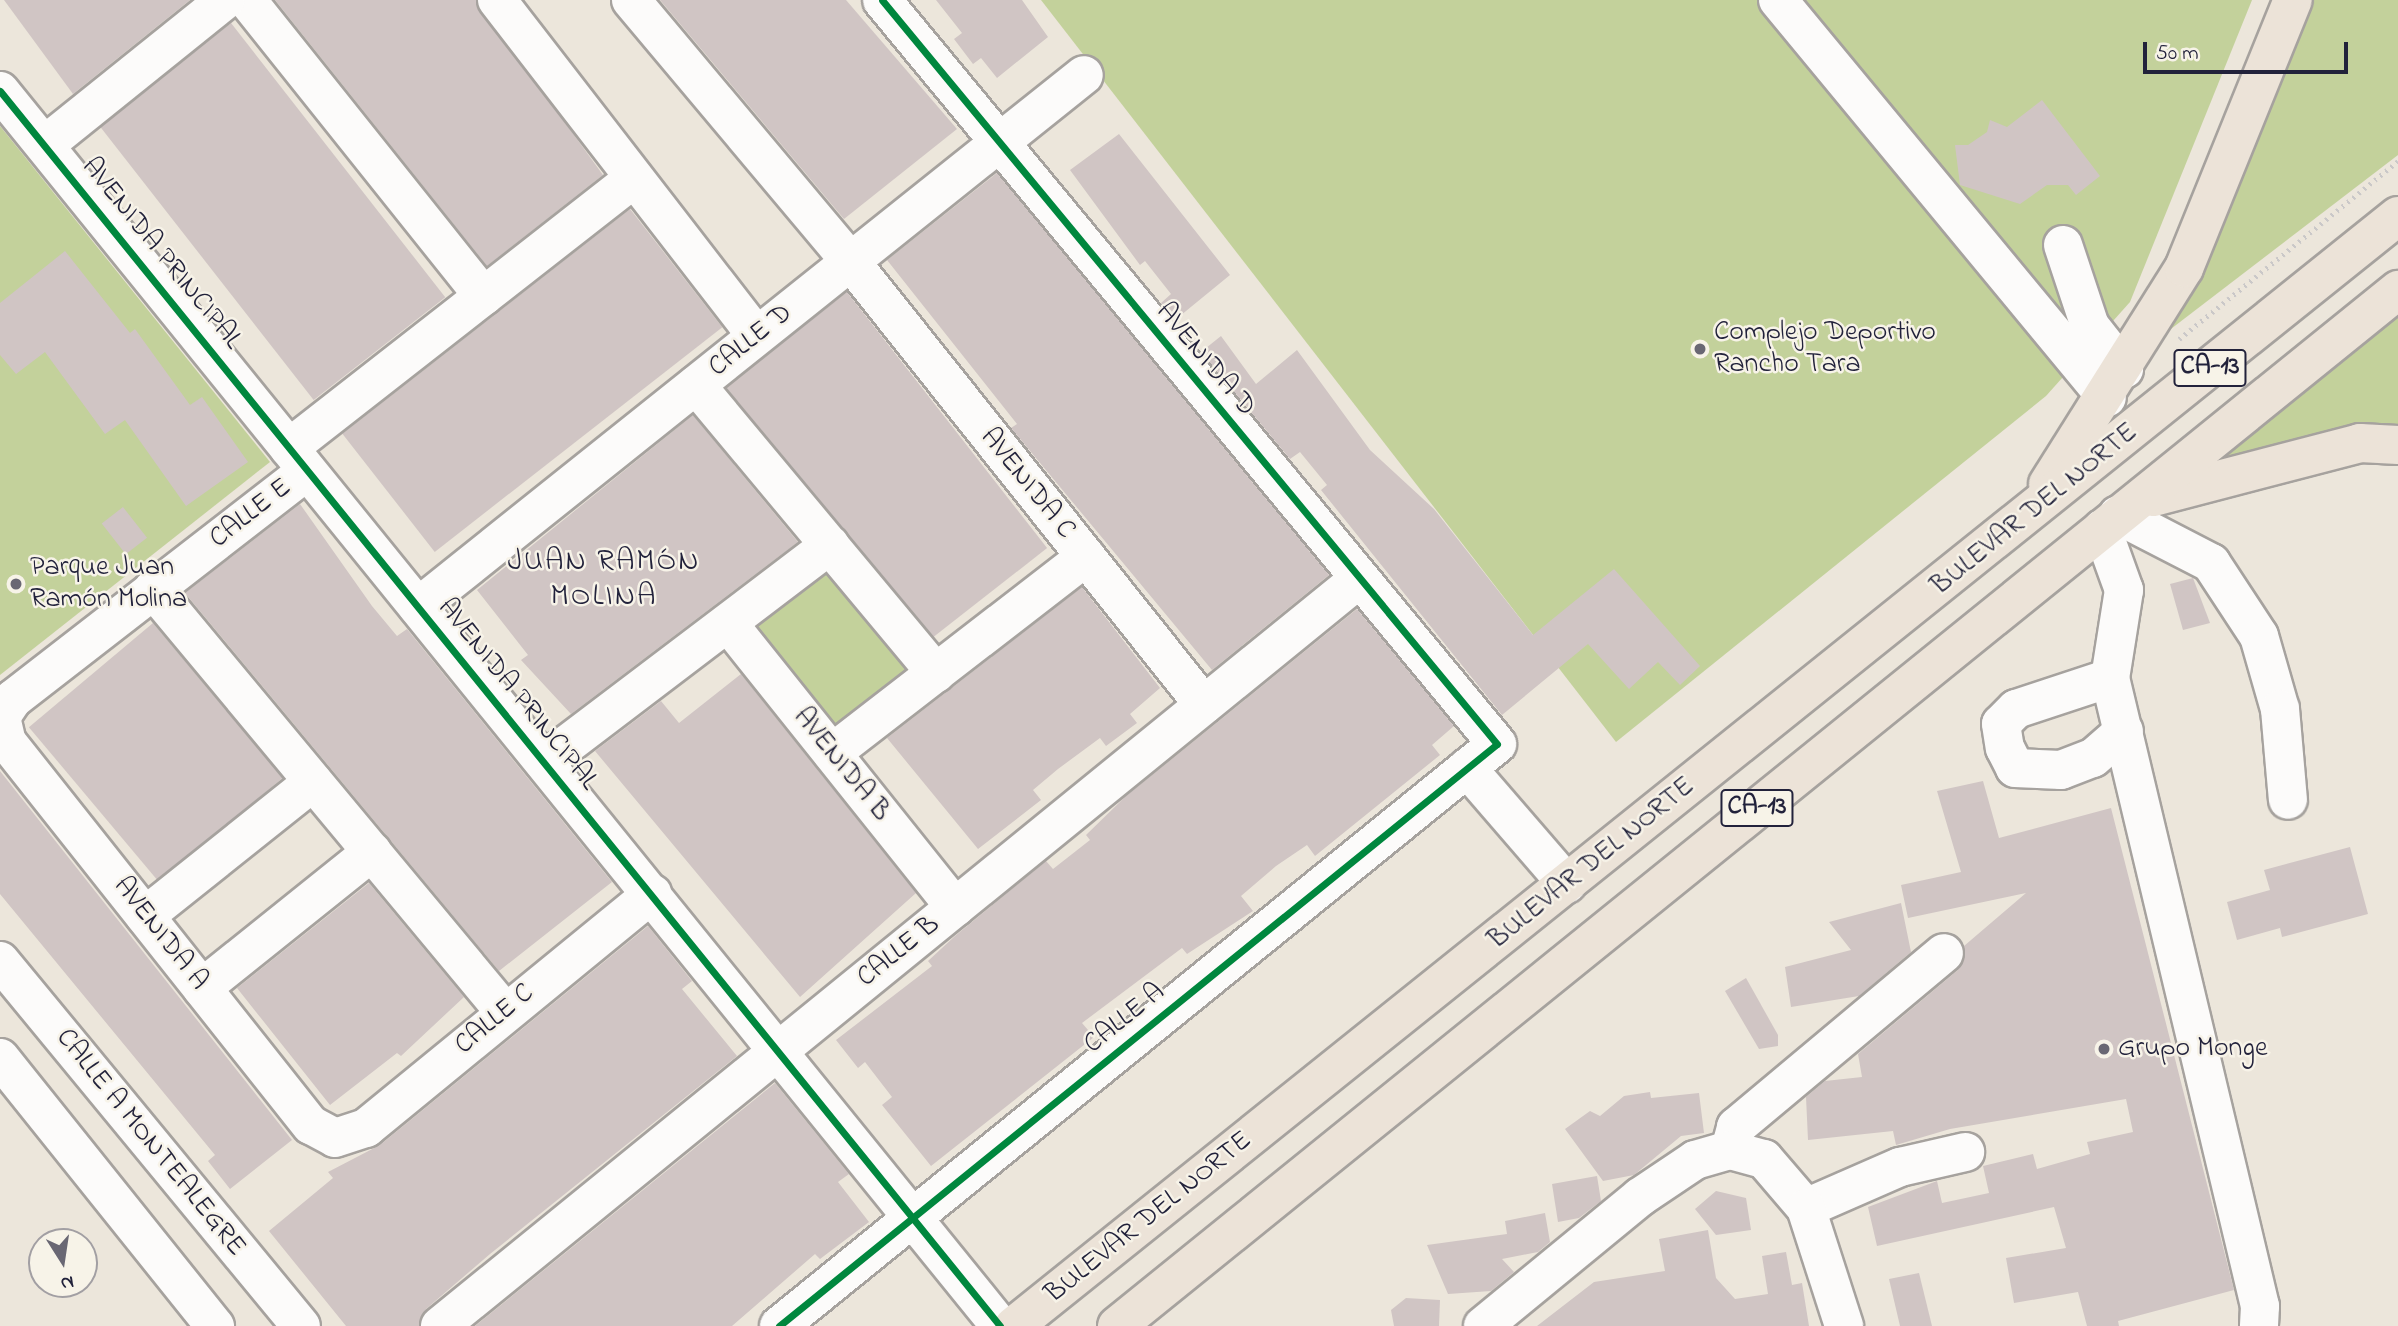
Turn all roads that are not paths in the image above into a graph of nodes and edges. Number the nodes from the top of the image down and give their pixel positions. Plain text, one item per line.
1 (225, 0) edge
2 (247, 0) edge
3 (631, 0) edge
4 (883, 0) edge
5 (1778, 0) edge
6 (2293, 0) edge
7 (505, 3) edge
8 (1084, 75) dead end
9 (0, 90) edge
10 (999, 143) junction
11 (47, 144) junction
12 (634, 178) junction
13 (2398, 216) edge
14 (2063, 245) dead end
15 (850, 262) junction
16 (2398, 290) edge
17 (483, 296) junction
18 (756, 335) junction
19 (2116, 384) junction
20 (696, 385) junction
21 (2398, 445) edge
22 (298, 460) junction
23 (2118, 515) junction
24 (2022, 520) junction
25 (830, 545) junction
26 (1086, 557) junction
27 (1359, 579) junction
28 (153, 589) junction
29 (418, 607) junction
30 (728, 623) junction
31 (936, 673) junction
32 (2110, 678) junction
33 (1204, 705) junction
34 (1, 717) edge
35 (2124, 731) junction
36 (1497, 744) joint
37 (832, 753) junction
38 (544, 762) junction
39 (1467, 768) junction
40 (313, 782) junction
41 (2288, 800) dead end
42 (372, 852) junction
43 (1567, 884) junction
44 (652, 894) junction
45 (955, 907) junction
46 (145, 916) junction
47 (1944, 953) dead end
48 (0, 961) edge
49 (202, 988) junction
50 (504, 1011) junction
51 (779, 1050) junction
52 (0, 1058) edge
53 (335, 1138) joint
54 (1730, 1150) junction
55 (1965, 1152) dead end
56 (1798, 1197) junction
57 (915, 1215) junction
58 (215, 1326) edge
59 (301, 1326) edge
60 (440, 1326) edge
61 (779, 1326) edge
62 (1000, 1326) edge
63 (1014, 1326) edge
64 (1117, 1326) edge
65 (1483, 1326) edge
66 (1844, 1326) edge
67 (2259, 1326) edge

1 - 11 street
2 - 17 street
3 - 15 street, AVENIDA C
4 - 10 street, AVENIDA D
5 - 19 street
6 - 19 highway
7 - 12 street
8 - 10 street, CALLE D
9 - 11 street, AVENIDA PRINCIPAL
10 - 15 street, CALLE D
10 - 27 street, AVENIDA D
11 - 22 street, AVENIDA PRINCIPAL
12 - 17 street, CALLE E
12 - 18 street
13 - 24 highway, BULEVAR DEL NORTE / CA-13
14 - 19 street
15 - 18 street, CALLE D
15 - 26 street, AVENIDA C
16 - 23 highway, BULEVAR DEL NORTE / CA-13
17 - 22 street, CALLE E
18 - 20 street, CALLE D
19 - 24 highway
20 - 25 street
20 - 29 street, CALLE D
21 - 23 highway
22 - 28 street, CALLE E
22 - 29 street, AVENIDA PRINCIPAL
23 - 32 street
23 - 41 street
23 - 64 highway, BULEVAR DEL NORTE / CA-13
24 - 43 highway, BULEVAR DEL NORTE / CA-13
25 - 30 street
25 - 31 street
26 - 31 street
26 - 33 street, AVENIDA C
27 - 33 street, CALLE B
27 - 36 street, AVENIDA D
28 - 34 street, CALLE E
28 - 40 street
29 - 38 street, AVENIDA PRINCIPAL
30 - 37 street, AVENIDA B
30 - 38 street
31 - 37 street
32 - 35 street
32 - 35 street
33 - 45 street, CALLE B
34 - 46 street, AVENIDA A
35 - 67 street
36 - 39 street, CALLE A
37 - 45 street, AVENIDA B
38 - 44 street, AVENIDA PRINCIPAL
39 - 43 street
39 - 57 street, CALLE A
40 - 42 street
40 - 46 street
42 - 49 street
42 - 50 street
43 - 63 highway, BULEVAR DEL NORTE / CA-13
44 - 50 street, CALLE C
44 - 51 street, AVENIDA PRINCIPAL
45 - 51 street, CALLE B
46 - 49 street, AVENIDA A
47 - 54 street
48 - 59 street, CALLE A MONTEALEGRE
49 - 53 street, AVENIDA A
50 - 53 street, CALLE C
51 - 57 street, AVENIDA PRINCIPAL
51 - 60 street, CALLE B
52 - 58 street
54 - 56 street
54 - 65 street
55 - 56 street
56 - 66 street
57 - 61 street, CALLE A
57 - 62 street, AVENIDA PRINCIPAL

